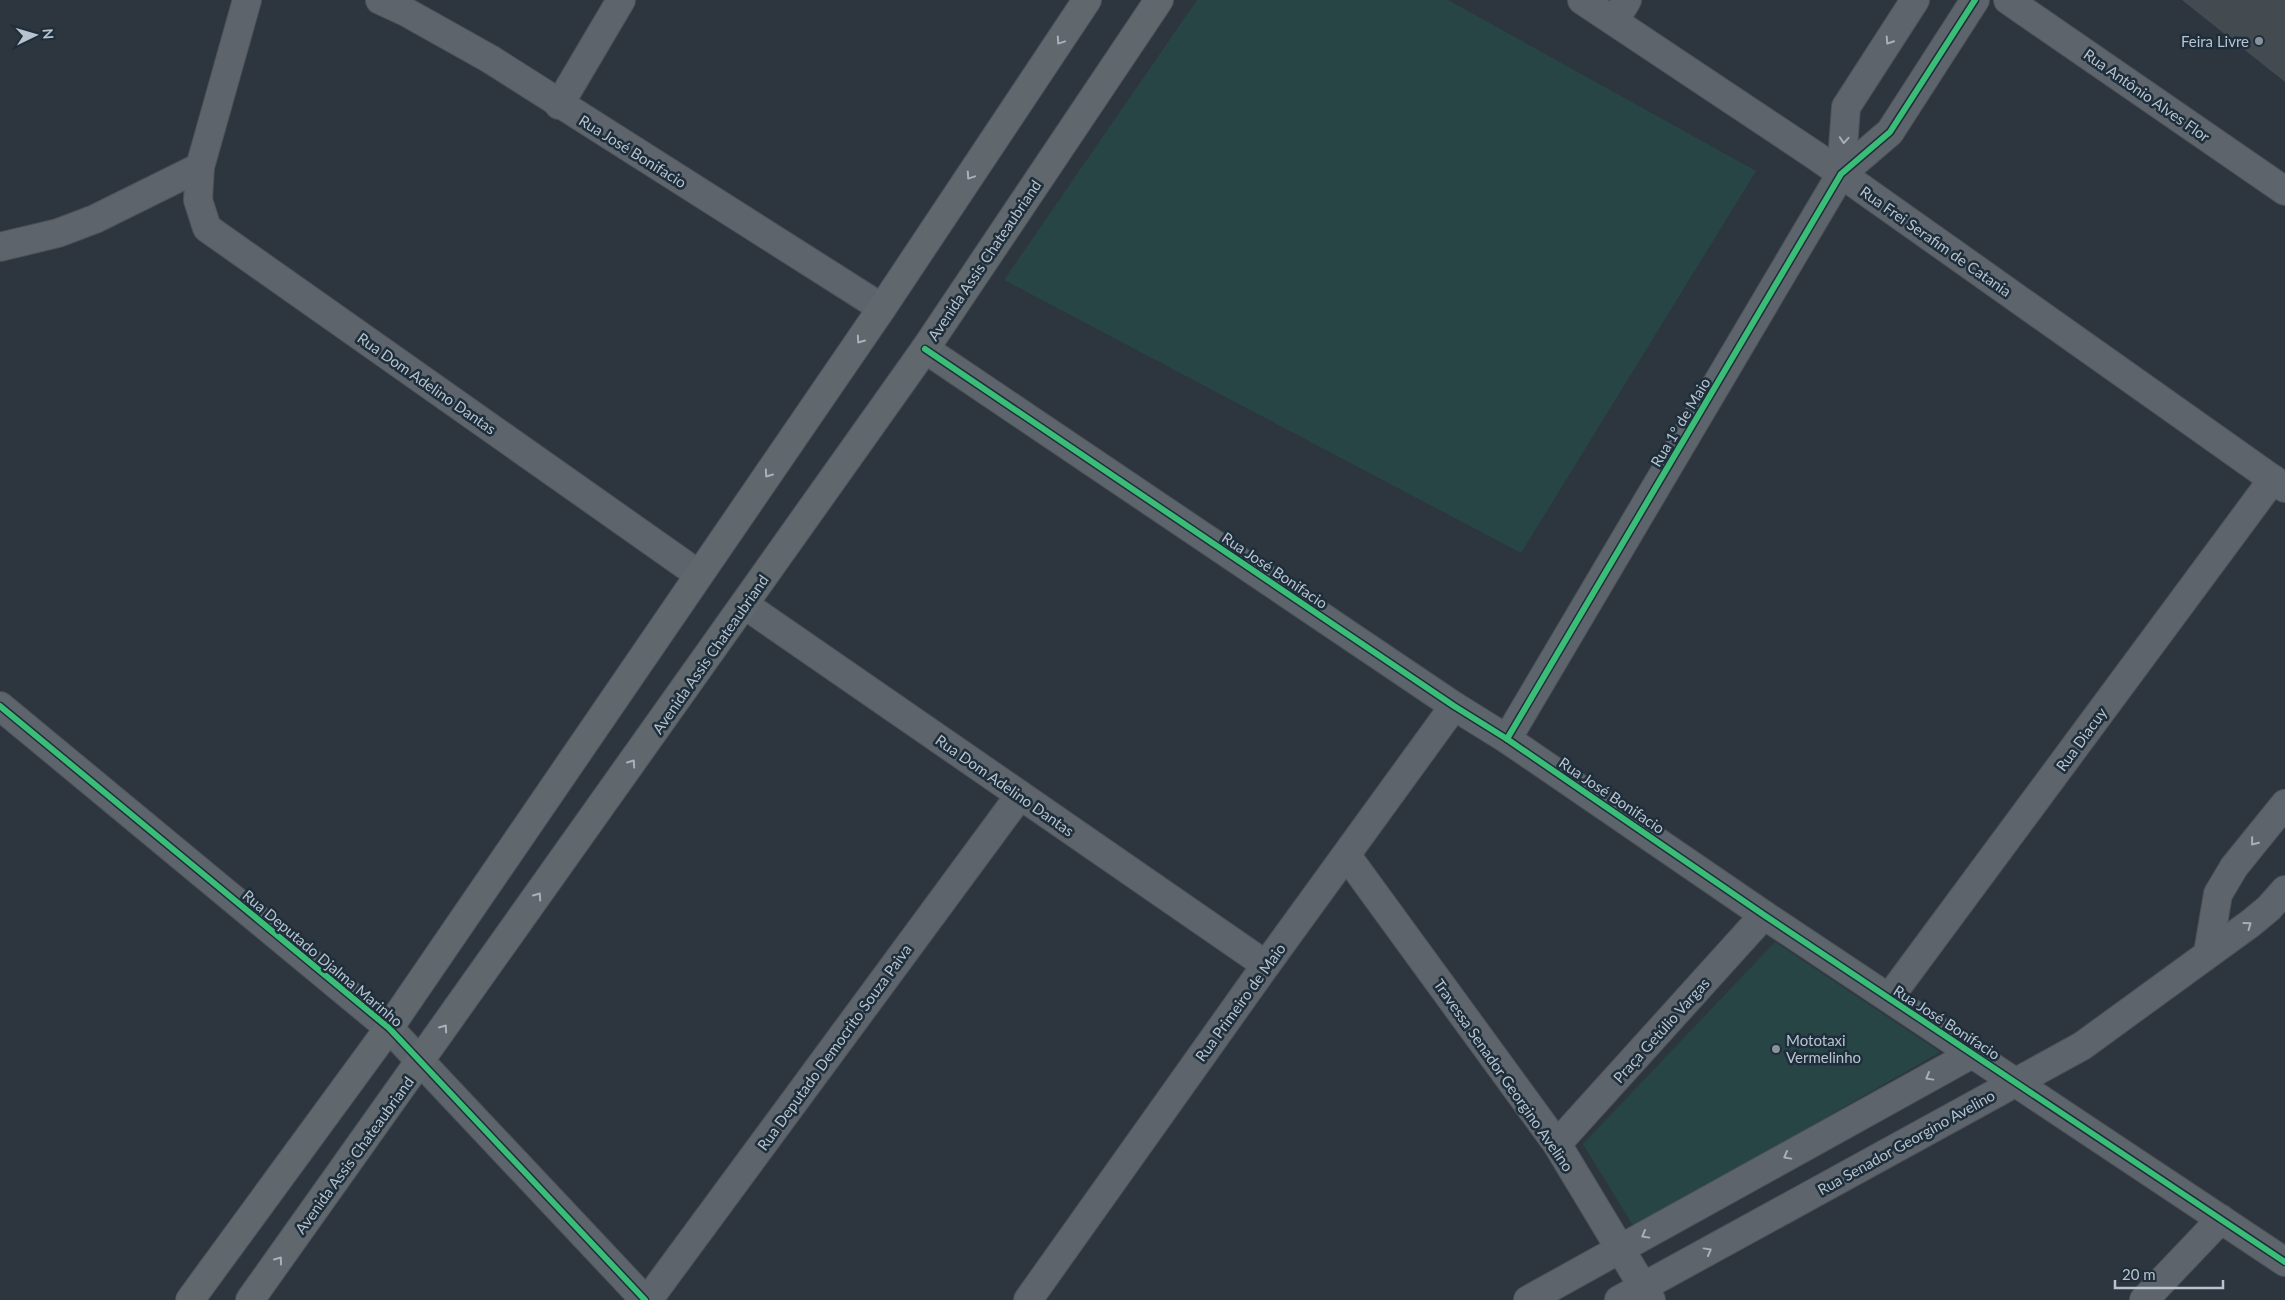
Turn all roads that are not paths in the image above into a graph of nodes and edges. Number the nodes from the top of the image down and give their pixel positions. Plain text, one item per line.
1 (247, 0) edge
2 (380, 0) edge
3 (622, 0) edge
4 (1087, 0) edge
5 (1158, 0) edge
6 (1582, 0) edge
7 (1915, 0) edge
8 (1975, 0) edge
9 (2008, 0) edge
10 (408, 6) edge
11 (1621, 10) edge
12 (559, 105) junction
13 (200, 167) junction
14 (1841, 174) junction
15 (2285, 191) edge
16 (0, 247) edge
17 (882, 308) junction
18 (925, 349) junction
19 (2279, 483) edge
20 (698, 574) junction
21 (745, 605) junction
22 (0, 706) edge
23 (1454, 706) junction
24 (1507, 739) junction
25 (1020, 795) junction
26 (2285, 804) edge
27 (1347, 856) junction
28 (2285, 890) edge
29 (1764, 915) junction
30 (2208, 953) junction
31 (1266, 965) junction
32 (1889, 998) junction
33 (389, 1028) junction
34 (1972, 1054) junction
35 (421, 1061) junction
36 (2015, 1081) junction
37 (1557, 1144) junction
38 (2221, 1220) junction
39 (1620, 1248) junction
40 (2285, 1262) edge
41 (1647, 1293) edge
42 (190, 1300) edge
43 (250, 1300) edge
44 (647, 1300) edge
45 (1028, 1300) edge
46 (1528, 1300) edge
47 (1619, 1300) edge
48 (2144, 1300) edge

1 - 13 street, Rua Dom Adelino Dantas
2 - 10 street, Rua José Bonifacio
3 - 12 street
4 -> 17 main road
5 - 18 main road, Avenida Assis Chateaubriand
6 - 11 street, Rua Frei Serafim de Catania
7 -> 14 street, Rua 1º de Maio
8 - 14 street, Rua 1º de Maio
9 - 15 street, Rua Antônio Alves Flor
10 - 12 street, Rua José Bonifacio
11 - 14 street, Rua Frei Serafim de Catania
12 - 17 street, Rua José Bonifacio
13 - 16 street
13 - 20 street, Rua Dom Adelino Dantas
14 - 19 street, Rua Frei Serafim de Catania
14 - 24 street, Rua 1º de Maio
17 -> 20 main road
18 - 21 main road, Avenida Assis Chateaubriand
18 - 23 street, Rua José Bonifacio
19 - 32 street, Rua Diacuy
20 - 33 main road
21 - 25 street, Rua Dom Adelino Dantas
35 -> 21 main road, Avenida Assis Chateaubriand
22 - 33 street, Rua Deputado Djalma Marinho
23 - 24 street, Rua José Bonifacio
23 - 27 street, Rua Primeiro de Maio
24 - 29 street, Rua José Bonifacio
25 - 31 street, Rua Dom Adelino Dantas
25 - 44 street, Rua Deputado Democrito Souza Paiva
26 -> 30 street
27 - 31 street, Rua Primeiro de Maio
27 - 37 street, Travessa Senador Georgino Avelino
30 -> 28 street, Rua Senador Georgino Avelino
29 - 32 street, Rua José Bonifacio
29 - 37 street, Praça Getúlio Vargas
30 - 36 street, Rua Senador Georgino Avelino
31 - 45 street, Rua Primeiro de Maio
32 - 34 street, Rua José Bonifacio
33 - 35 street, Rua Deputado Djalma Marinho
33 - 42 main road
34 - 36 street, Rua José Bonifacio
34 -> 39 street
43 -> 35 main road, Avenida Assis Chateaubriand
35 - 44 street, Rua Deputado Djalma Marinho
36 - 38 street, Rua José Bonifacio
41 -> 36 street, Rua Senador Georgino Avelino
37 - 39 street, Travessa Senador Georgino Avelino
38 - 40 street, Rua José Bonifacio
38 - 48 street
39 - 41 street, Travessa Senador Georgino Avelino
39 - 46 street
41 - 47 street, Rua Senador Georgino Avelino

